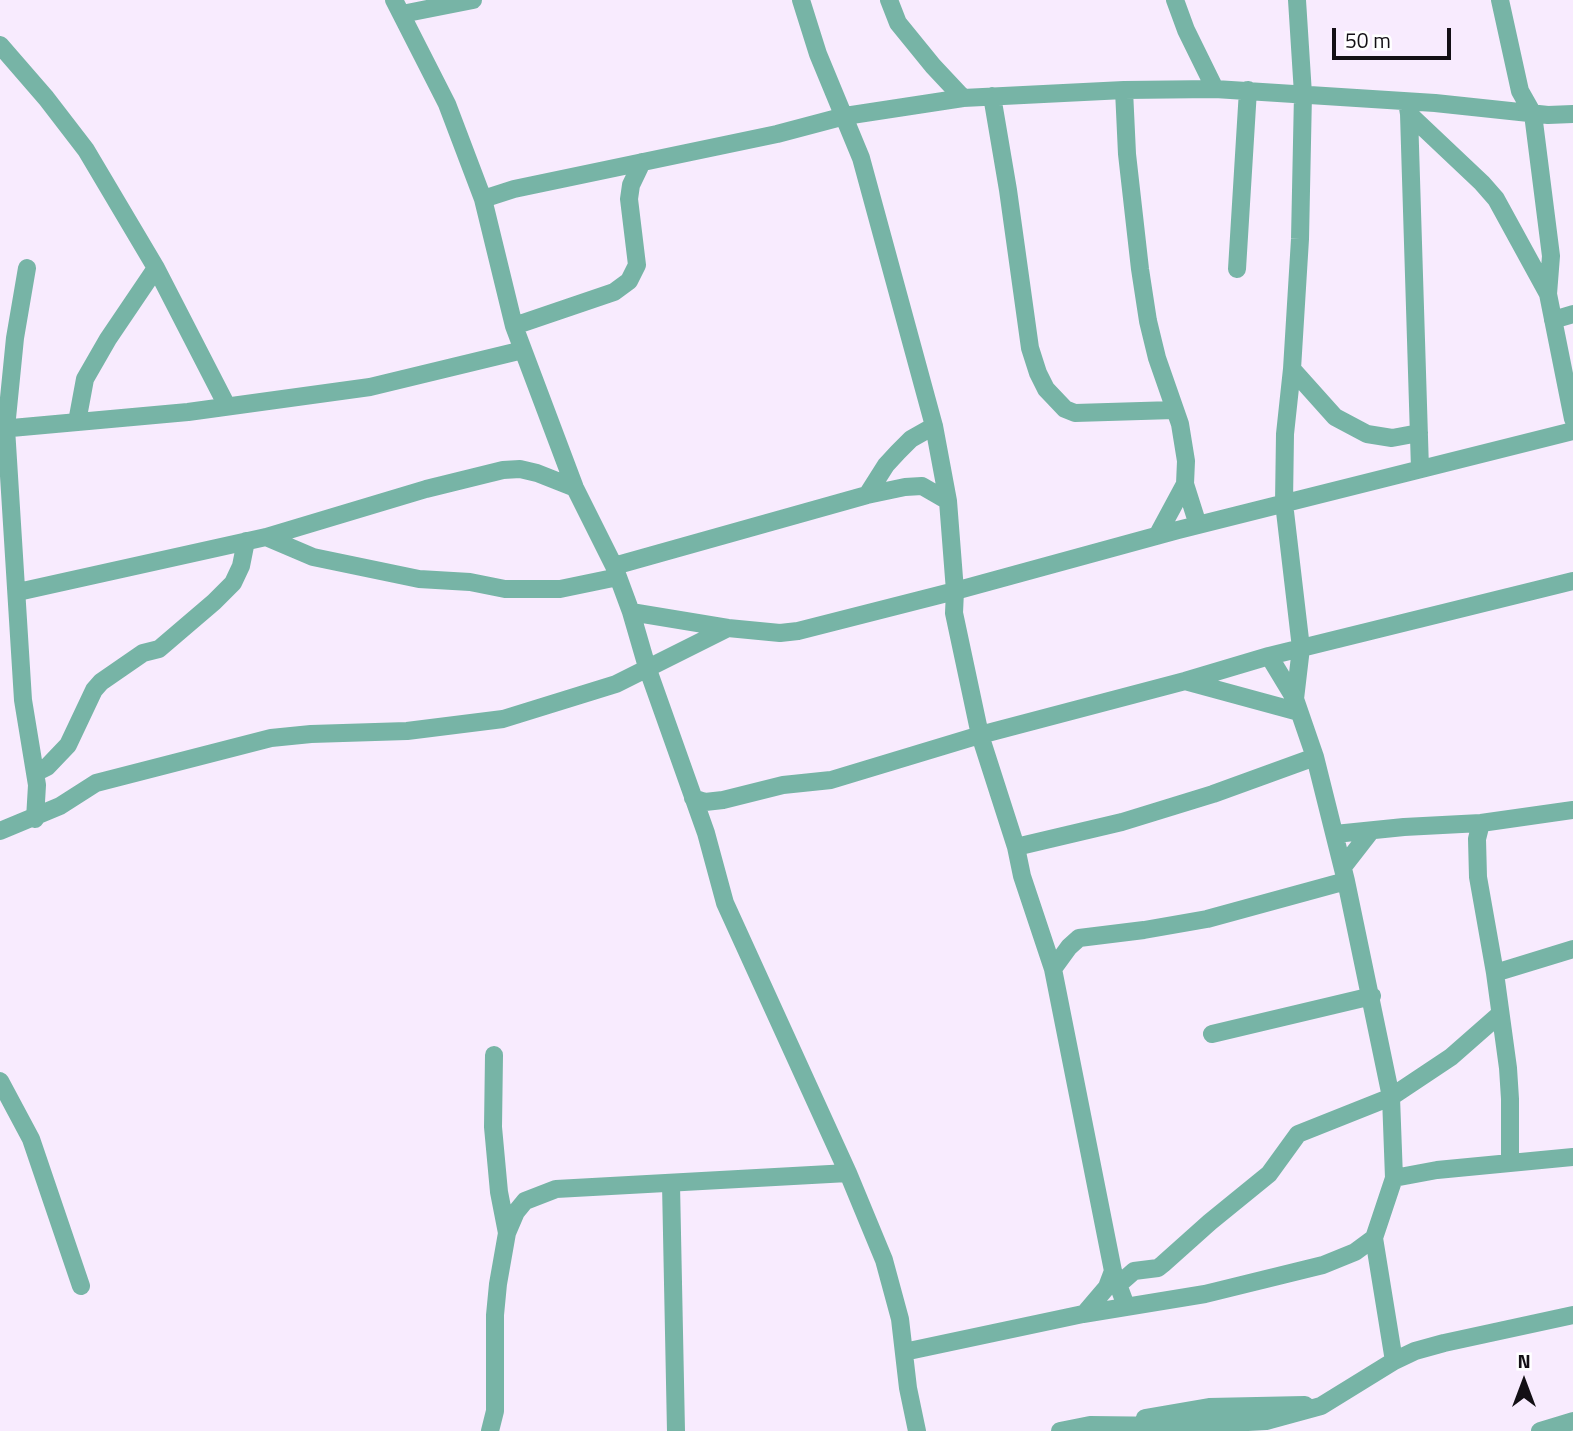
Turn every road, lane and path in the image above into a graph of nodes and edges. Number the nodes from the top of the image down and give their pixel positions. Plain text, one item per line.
1 (472, 0) edge
2 (801, 0) edge
3 (889, 0) edge
4 (1175, 0) edge
5 (1283, 0) edge
6 (1500, 0) edge
7 (398, 7) edge
8 (1297, 7) edge
9 (0, 45) edge
10 (1215, 89) junction
11 (1124, 90) junction
12 (1248, 90) junction
13 (1520, 91) junction
14 (1303, 94) junction
15 (992, 96) junction
16 (963, 97) junction
17 (1408, 107) junction
18 (1502, 108) junction
19 (1533, 114) junction
20 (1573, 114) edge
21 (845, 116) junction
22 (642, 162) junction
23 (483, 199) junction
24 (27, 268) dead end
25 (156, 268) junction
26 (1237, 269) dead end
27 (1548, 294) junction
28 (1573, 314) edge
29 (1553, 320) junction
30 (514, 326) junction
31 (523, 350) junction
32 (1292, 369) junction
33 (226, 406) junction
34 (1174, 410) junction
35 (1573, 419) edge
36 (77, 422) junction
37 (934, 426) junction
38 (3, 428) edge
39 (1573, 431) edge
40 (1419, 433) junction
41 (1420, 469) junction
42 (1185, 484) junction
43 (575, 488) junction
44 (867, 495) junction
45 (948, 501) junction
46 (1284, 503) junction
47 (1198, 525) junction
48 (1157, 536) junction
49 (265, 537) junction
50 (246, 541) junction
51 (8, 559) edge
52 (616, 572) junction
53 (1573, 581) edge
54 (955, 591) junction
55 (18, 592) junction
56 (631, 612) junction
57 (728, 628) junction
58 (1301, 648) junction
59 (1269, 656) junction
60 (647, 667) junction
61 (1185, 681) junction
62 (1297, 705) junction
63 (980, 735) junction
64 (1315, 757) junction
65 (36, 774) junction
66 (693, 798) junction
67 (1573, 810) edge
68 (35, 818) junction
69 (1480, 823) junction
70 (0, 831) edge
71 (1371, 831) junction
72 (1335, 834) junction
73 (1016, 847) junction
74 (1345, 874) junction
75 (1573, 949) edge
76 (1053, 969) junction
77 (1495, 973) junction
78 (1372, 996) junction
79 (1500, 1014) junction
80 (1212, 1034) dead end
81 (494, 1055) dead end
82 (0, 1081) edge
83 (1391, 1097) junction
84 (1573, 1157) edge
85 (1510, 1163) junction
86 (848, 1173) junction
87 (1394, 1178) junction
88 (671, 1184) junction
89 (507, 1233) junction
90 (1374, 1238) junction
91 (1115, 1278) junction
92 (81, 1286) dead end
93 (1126, 1306) junction
94 (1083, 1314) junction
95 (1573, 1315) edge
96 (904, 1352) junction
97 (1394, 1360) junction
98 (1573, 1421) edge
99 (490, 1431) edge
100 (676, 1431) edge
101 (918, 1431) edge
102 (1060, 1431) edge
103 (1540, 1431) edge

1 - 7 street
2 - 21 street
3 - 16 street
4 - 10 street
5 - 8 street
6 - 13 street
7 - 23 street
8 - 14 street
9 - 25 street
10 - 11 street
10 - 12 street
11 - 15 street
11 - 34 street
12 - 14 street
12 - 26 street
13 - 18 street
13 - 19 street
14 - 17 street
14 - 32 street
15 - 16 street
15 - 34 street
16 - 21 street
17 - 18 street
17 - 27 street
17 - 40 street
18 - 19 street
19 - 20 street
19 - 27 street
21 - 22 street
21 - 37 street
22 - 23 street
22 - 30 street
23 - 30 street
24 - 38 street
25 - 33 street
25 - 36 street
27 - 29 street
28 - 29 street
29 - 35 street
30 - 31 street
31 - 33 street
31 - 43 street
32 - 40 street
32 - 46 street
33 - 36 street
34 - 42 street
36 - 38 street
37 - 44 street
37 - 45 street
38 - 51 street
39 - 41 street
40 - 41 street
41 - 46 street
42 - 47 street
42 - 48 street
43 - 49 street
43 - 52 street
44 - 45 street
44 - 52 street
45 - 54 street
46 - 47 street
46 - 58 street
47 - 48 street
48 - 54 street
49 - 50 street
49 - 52 street
50 - 55 street
50 - 65 street
51 - 55 street
52 - 56 street
53 - 58 street
54 - 57 street
54 - 63 street
55 - 65 street
56 - 57 street
56 - 60 street
57 - 60 street
58 - 59 street
58 - 62 street
59 - 61 street
59 - 62 street
60 - 66 street
60 - 68 street
61 - 62 street
61 - 63 street
62 - 64 street
63 - 66 street
63 - 73 street
64 - 72 street
64 - 73 street
65 - 68 street
66 - 86 street
67 - 69 street
68 - 70 street
69 - 71 street
69 - 77 street
71 - 72 street
71 - 74 street
72 - 74 street
73 - 76 street
74 - 76 street
74 - 78 street
75 - 77 street
76 - 91 street
77 - 79 street
78 - 80 street
78 - 83 street
79 - 83 street
79 - 85 street
81 - 89 street
82 - 92 street
83 - 87 street
83 - 91 street
84 - 85 street
85 - 87 street
86 - 88 street
86 - 96 street
87 - 90 street
88 - 89 street
88 - 100 street
89 - 99 street
90 - 93 street
90 - 97 street
91 - 93 street
91 - 94 street
93 - 94 street
94 - 96 street
95 - 97 street
96 - 101 street
97 - 102 street
98 - 103 street

